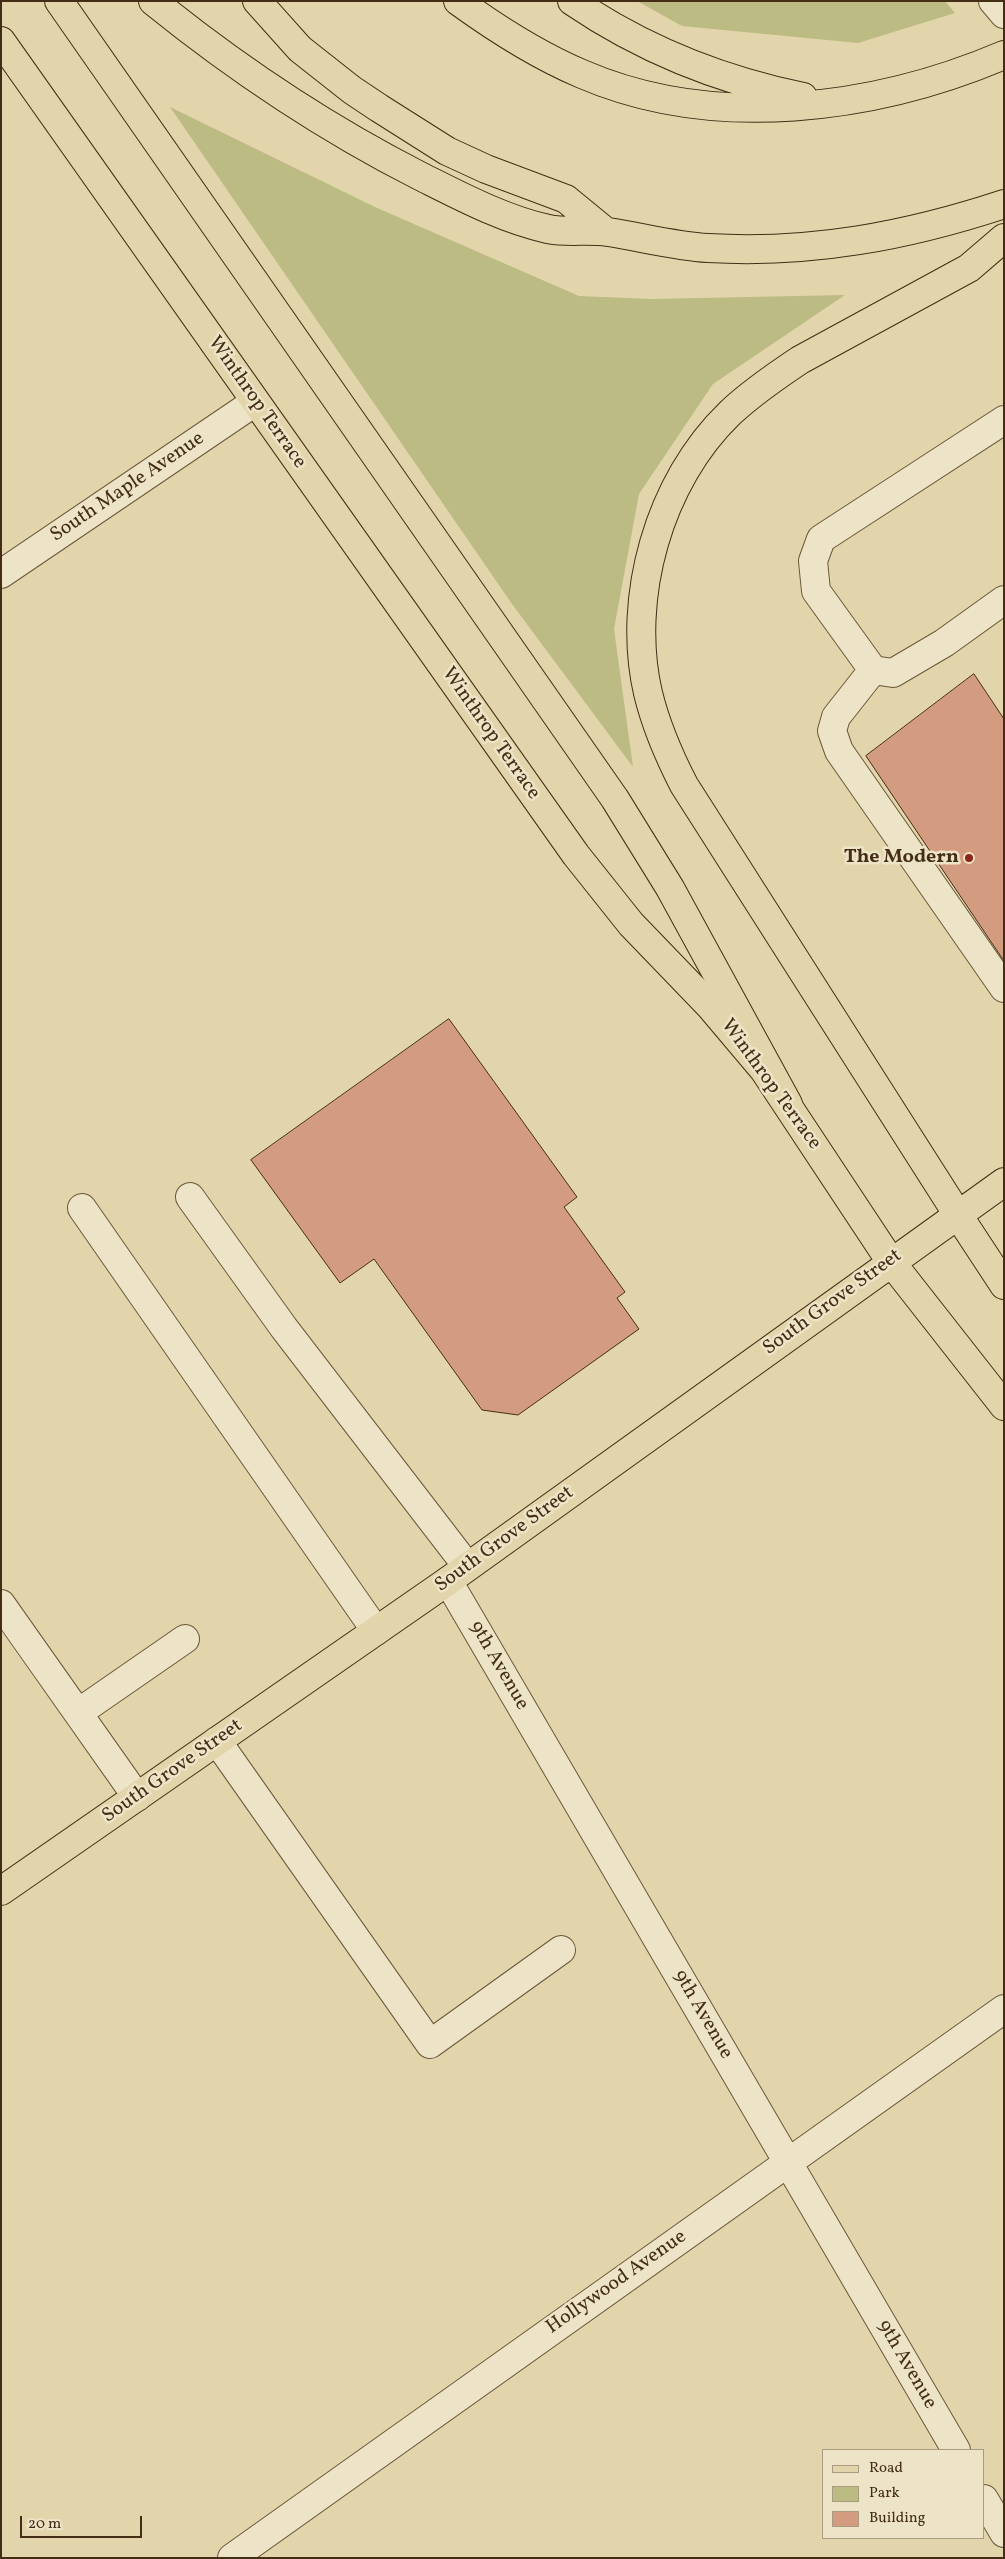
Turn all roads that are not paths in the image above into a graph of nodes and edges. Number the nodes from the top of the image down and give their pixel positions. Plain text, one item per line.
1 (59, 1) edge
2 (154, 1) edge
3 (257, 1) edge
4 (458, 1) edge
5 (572, 1) edge
6 (993, 1) edge
7 (1004, 14) edge
8 (1, 40) edge
9 (1004, 55) edge
10 (832, 102) junction
11 (1004, 204) edge
12 (605, 231) junction
13 (1004, 238) edge
14 (255, 402) junction
15 (1004, 420) edge
16 (1, 574) edge
17 (1004, 600) edge
18 (873, 670) junction
19 (1004, 988) edge
20 (788, 1104) junction
21 (1004, 1182) edge
22 (190, 1197) dead end
23 (82, 1208) dead end
24 (958, 1215) junction
25 (891, 1262) junction
26 (1004, 1285) edge
27 (1004, 1406) edge
28 (458, 1573) junction
29 (1, 1604) edge
30 (376, 1631) junction
31 (184, 1639) dead end
32 (78, 1713) junction
33 (217, 1741) junction
34 (137, 1797) junction
35 (1, 1892) edge
36 (561, 1950) dead end
37 (1004, 2008) edge
38 (788, 2162) junction
39 (955, 2449) edge
40 (985, 2501) edge
41 (1004, 2533) edge
42 (232, 2558) edge

1 - 20 main road
2 - 12 main road
3 - 12 main road
4 - 10 main road
5 - 10 main road
6 - 7 street
8 - 14 main road, Winthrop Terrace
9 - 10 main road
11 - 12 main road
13 - 24 main road
14 - 16 street, South Maple Avenue
14 - 20 main road, Winthrop Terrace
15 - 18 street
17 - 18 street
18 - 19 street
20 - 25 main road, Winthrop Terrace
21 - 24 main road, South Grove Street
22 - 28 street, 9th Avenue
23 - 30 street
24 - 25 main road, South Grove Street
24 - 26 main road
25 - 27 main road, Winthrop Terrace
25 - 28 main road, South Grove Street
28 - 30 main road, South Grove Street
28 - 38 street, 9th Avenue
29 - 32 street
30 - 33 main road, South Grove Street
31 - 32 street
32 - 34 street
33 - 34 main road, South Grove Street
33 - 36 street
34 - 35 main road, South Grove Street
37 - 38 street, Hollywood Avenue
38 - 39 street, 9th Avenue
38 - 42 street, Hollywood Avenue
40 - 41 street

